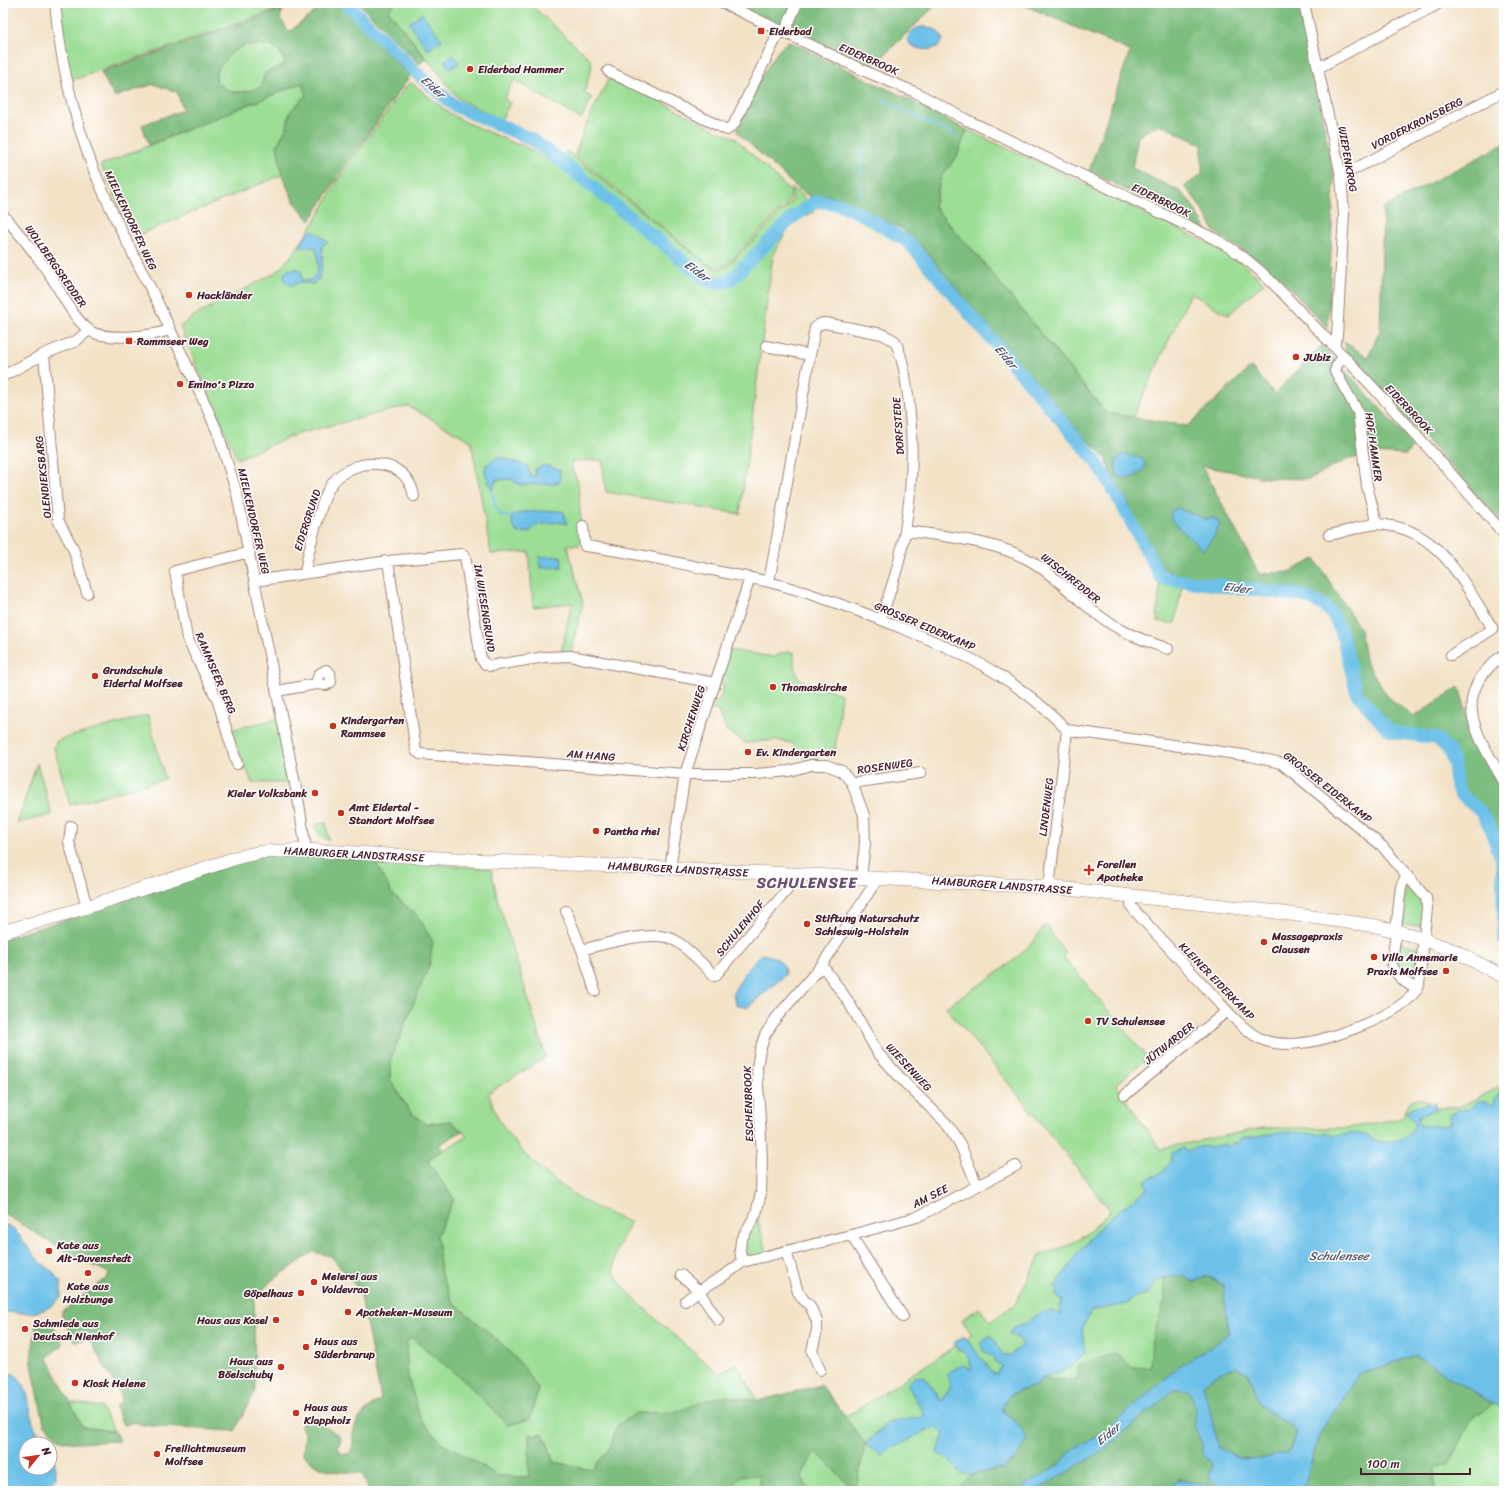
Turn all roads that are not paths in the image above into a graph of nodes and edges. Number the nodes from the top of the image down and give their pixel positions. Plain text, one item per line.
1 (55, 3) edge
2 (723, 3) edge
3 (797, 3) edge
4 (1304, 3) edge
5 (1440, 3) edge
6 (782, 32) junction
7 (1318, 68) junction
8 (608, 71) dead end
9 (1504, 91) edge
10 (1341, 176) junction
11 (3, 215) edge
12 (170, 329) junction
13 (89, 330) junction
14 (766, 346) dead end
15 (1334, 346) junction
16 (44, 354) junction
17 (810, 355) junction
18 (1344, 356) junction
19 (3, 376) edge
20 (414, 496) dead end
21 (1377, 524) junction
22 (584, 526) dead end
23 (906, 532) junction
24 (1504, 534) edge
25 (1329, 535) dead end
26 (250, 552) junction
27 (388, 561) junction
28 (305, 573) junction
29 (750, 578) junction
30 (255, 581) junction
31 (769, 582) junction
32 (87, 593) dead end
33 (881, 619) junction
34 (1168, 649) dead end
35 (1504, 654) edge
36 (1451, 655) dead end
37 (715, 683) junction
38 (316, 684) dead end
39 (276, 691) junction
40 (1067, 730) junction
41 (237, 764) dead end
42 (921, 773) dead end
43 (685, 774) junction
44 (1504, 782) edge
45 (852, 783) junction
46 (71, 826) dead end
47 (306, 850) junction
48 (670, 868) junction
49 (793, 874) junction
50 (1407, 874) junction
51 (861, 877) junction
52 (878, 878) junction
53 (1049, 887) junction
54 (1132, 896) junction
55 (87, 907) junction
56 (566, 911) dead end
57 (1395, 930) junction
58 (3, 932) edge
59 (1424, 939) junction
60 (582, 950) junction
61 (822, 965) junction
62 (1504, 977) edge
63 (1417, 989) junction
64 (594, 991) dead end
65 (1227, 1011) junction
66 (1125, 1095) dead end
67 (1016, 1166) dead end
68 (977, 1185) junction
69 (851, 1236) junction
70 (786, 1251) junction
71 (742, 1262) junction
72 (681, 1275) dead end
73 (698, 1290) junction
74 (685, 1301) dead end
75 (904, 1317) dead end
76 (718, 1320) dead end
77 (820, 1370) dead end

1 - 12 street, MIELKENDORFER WEG
2 - 6 street, EIDERBROOK
3 - 6 street
4 - 7 street, WIEPENKROG
5 - 7 street
6 - 8 street
6 - 15 street, EIDERBROOK
7 - 10 street, WIEPENKROG
9 - 10 street, VORDERKRONSBERG
10 - 15 street, WIEPENKROG
11 - 13 street, WOLLBERGSREDDER
12 - 13 street
12 - 26 street, MIELKENDORFER WEG
13 - 16 street
14 - 17 street
15 - 18 street, EIDERBROOK
16 - 19 street
16 - 32 street, OLENDIEKSBARG
17 - 23 street, DORFSTEDE
17 - 31 street, DORFSTEDE
18 - 21 street, HOF HAMMER
18 - 24 street, EIDERBROOK
20 - 28 street, EIDERGRUND
21 - 25 street
21 - 36 street
22 - 29 street, GROSSER EIDERKAMP
23 - 33 street, DORFSTEDE
23 - 34 street, WISCHREDDER
26 - 30 street, MIELKENDORFER WEG
26 - 41 street, RAMMSEER BERG
27 - 28 street, IM WIESENGRUND
27 - 37 street, IM WIESENGRUND
27 - 43 street, AM HANG
28 - 30 street, IM WIESENGRUND
29 - 31 street, GROSSER EIDERKAMP
29 - 37 street, KIRCHENWEG
30 - 39 street, MIELKENDORFER WEG
31 - 33 street, GROSSER EIDERKAMP
33 - 40 street, GROSSER EIDERKAMP
35 - 44 street
37 - 43 street, KIRCHENWEG
38 - 39 street
39 - 47 street, MIELKENDORFER WEG
40 - 50 street, GROSSER EIDERKAMP
40 - 53 street, LINDENWEG
42 - 45 street, ROSENWEG
43 - 45 street, AM HANG
43 - 48 street, KIRCHENWEG
45 - 51 street, AM HANG
46 - 55 street
47 - 48 main road, HAMBURGER LANDSTRASSE
47 - 55 main road, HAMBURGER LANDSTRASSE
48 - 49 main road, HAMBURGER LANDSTRASSE
49 - 51 main road, HAMBURGER LANDSTRASSE
49 - 60 street, SCHULENHOF
50 - 57 street
50 - 59 street, GROSSER EIDERKAMP
51 - 52 main road, HAMBURGER LANDSTRASSE
52 - 53 main road, HAMBURGER LANDSTRASSE
52 - 61 street, ESCHENBROOK
53 - 54 main road, HAMBURGER LANDSTRASSE
54 - 57 main road, HAMBURGER LANDSTRASSE
54 - 65 street, KLEINER EIDERKAMP
55 - 58 main road, HAMBURGER LANDSTRASSE
56 - 60 street
57 - 59 main road, HAMBURGER LANDSTRASSE
57 - 63 street
59 - 62 main road, HAMBURGER LANDSTRASSE
59 - 63 street
60 - 64 street
61 - 68 street, WIESENWEG
61 - 71 street, ESCHENBROOK
63 - 65 street, KLEINER EIDERKAMP
65 - 66 street, JÜTWARDER
67 - 68 street, AM SEE
68 - 69 street, AM SEE
69 - 70 street, AM SEE
69 - 75 street
70 - 71 street, AM SEE
70 - 77 street
71 - 73 street
72 - 73 street
73 - 74 street
73 - 76 street

